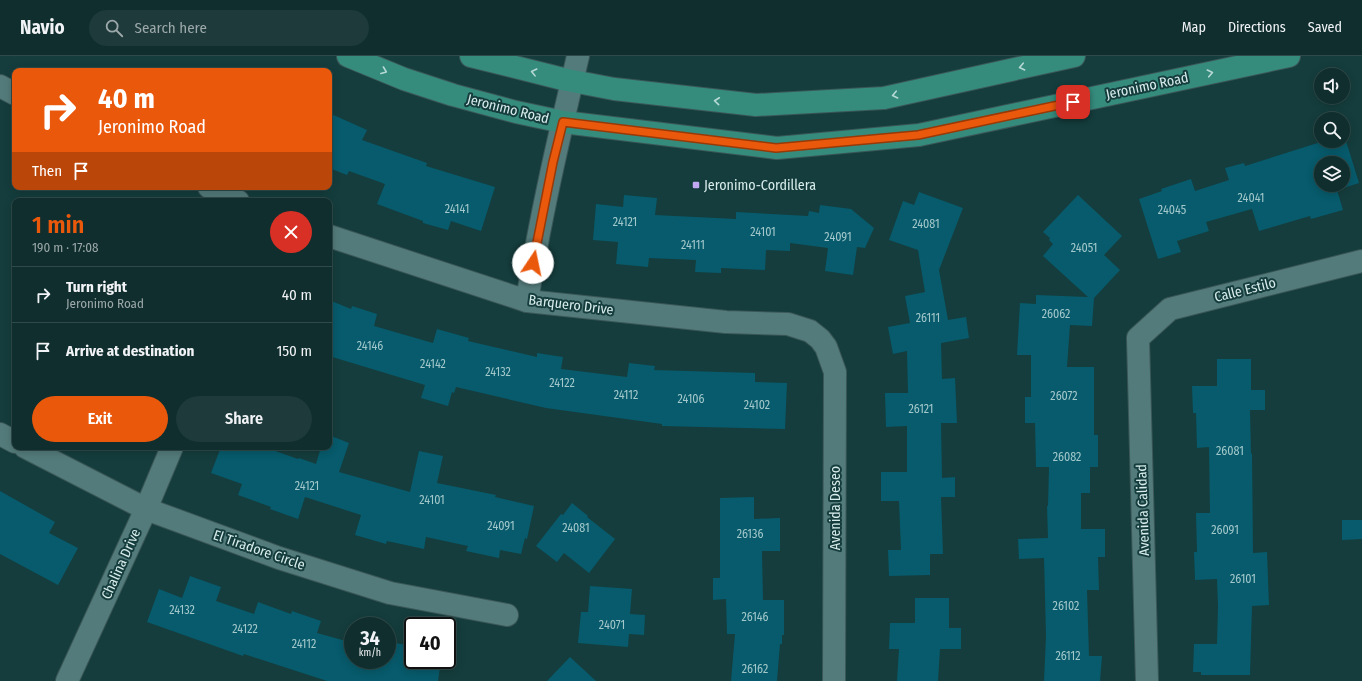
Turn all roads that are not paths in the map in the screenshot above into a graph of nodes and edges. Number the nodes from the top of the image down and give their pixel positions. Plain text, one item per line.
1 (348, 56) edge
2 (471, 56) edge
3 (578, 56) edge
4 (1074, 56) edge
5 (1289, 56) edge
6 (572, 81) junction
7 (0, 86) edge
8 (12, 92) edge
9 (563, 122) junction
10 (215, 190) edge
11 (232, 198) edge
12 (332, 237) edge
13 (1362, 261) edge
14 (527, 300) junction
15 (820, 338) joint
16 (1138, 338) joint
17 (0, 434) edge
18 (12, 440) edge
19 (31, 450) edge
20 (171, 450) edge
21 (146, 509) junction
22 (507, 615) dead end
23 (68, 681) edge
24 (834, 681) edge
25 (1148, 681) edge

1 -> 9 main road, Jeronimo Road
6 -> 2 main road
3 - 6 street
4 -> 6 main road
9 -> 5 main road, Jeronimo Road
6 - 9 street
7 - 8 street
9 - 14 street
10 - 11 street
12 - 14 street, Barquero Drive
13 - 16 street, Calle Estilo
14 - 15 street, Barquero Drive
15 - 24 street, Avenida Deseo
16 - 25 street, Avenida Calidad
17 - 18 street
19 - 21 street, El Tiradore Circle
20 - 21 street, Chalina Drive
21 - 22 street, El Tiradore Circle
21 - 23 street, Chalina Drive

